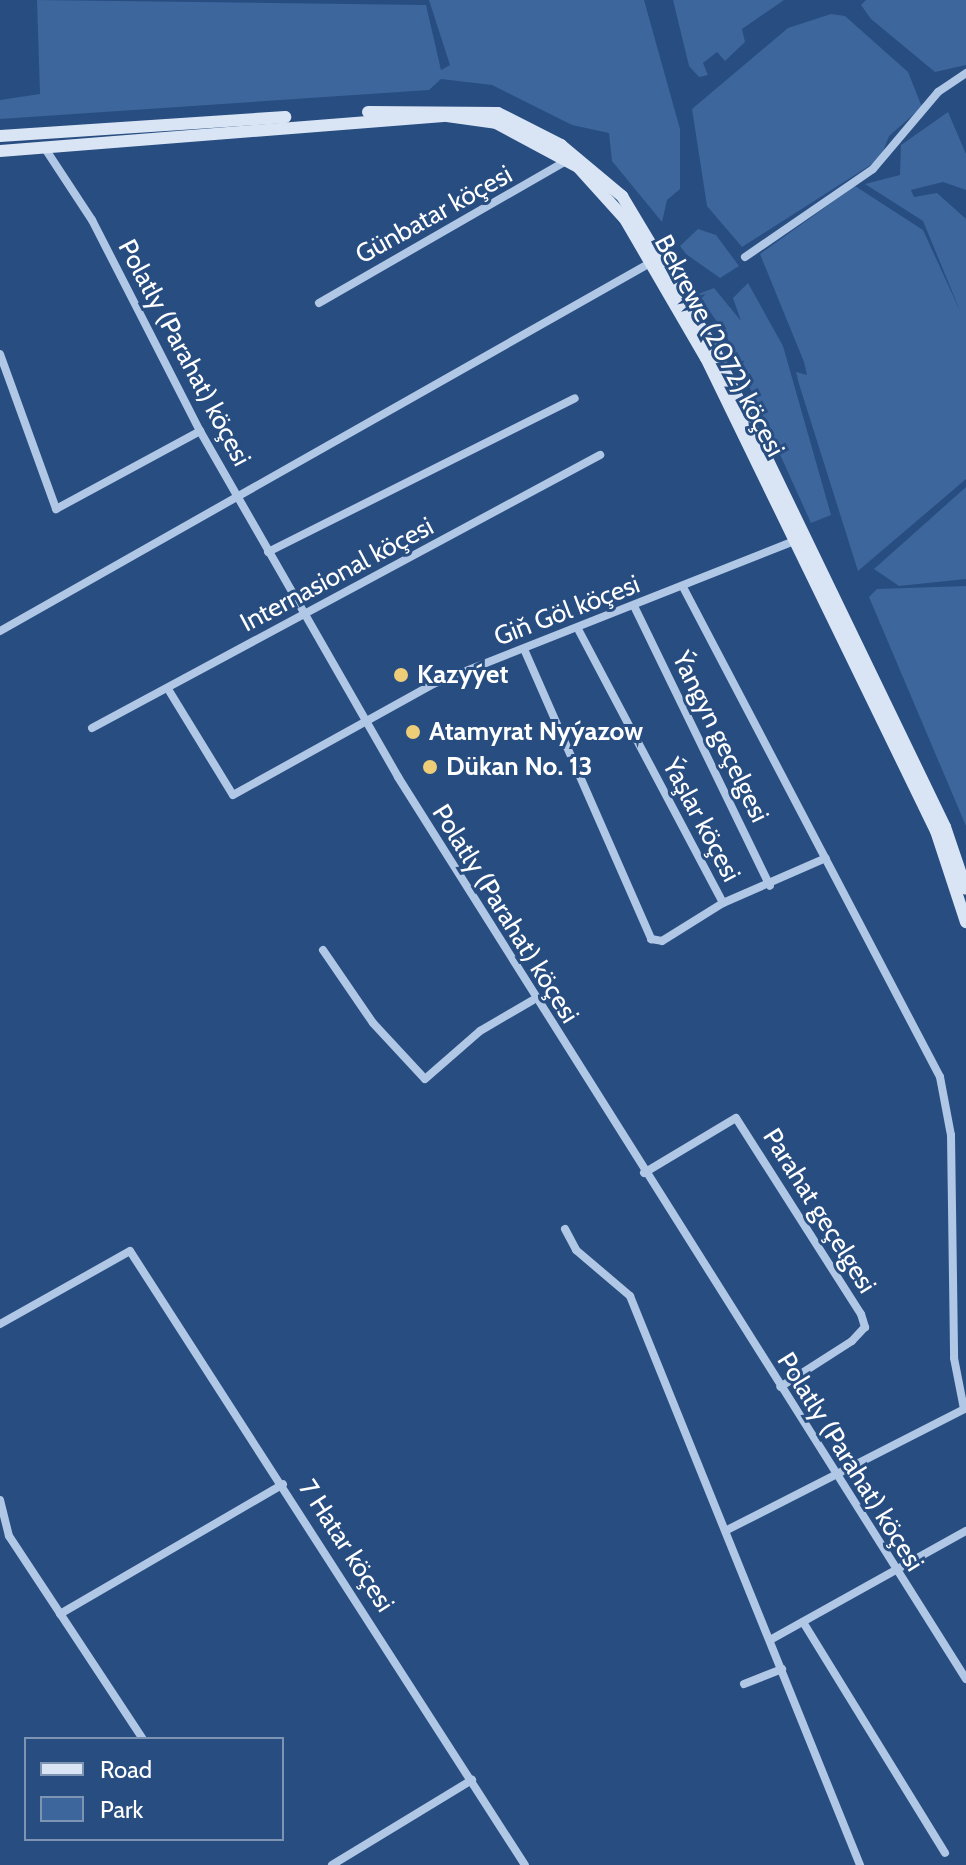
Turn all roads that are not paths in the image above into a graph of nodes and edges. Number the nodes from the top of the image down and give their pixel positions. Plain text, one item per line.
1 (966, 73) edge
2 (0, 136) edge
3 (46, 150) junction
4 (0, 151) edge
5 (568, 160) junction
6 (745, 257) dead end
7 (653, 262) junction
8 (319, 303) dead end
9 (0, 354) edge
10 (575, 398) dead end
11 (200, 431) junction
12 (600, 455) dead end
13 (236, 496) junction
14 (797, 540) junction
15 (268, 552) junction
16 (683, 587) junction
17 (634, 606) junction
18 (304, 616) junction
19 (578, 629) junction
20 (0, 631) edge
21 (524, 649) junction
22 (168, 689) junction
23 (365, 721) junction
24 (92, 728) dead end
25 (826, 858) junction
26 (770, 886) junction
27 (966, 889) edge
28 (723, 903) junction
29 (966, 922) edge
30 (323, 950) dead end
31 (533, 1000) junction
32 (644, 1173) junction
33 (565, 1229) dead end
34 (0, 1324) edge
35 (780, 1387) junction
36 (965, 1409) edge
37 (837, 1477) junction
38 (283, 1484) junction
39 (0, 1500) edge
40 (727, 1530) junction
41 (966, 1531) edge
42 (895, 1571) junction
43 (60, 1614) junction
44 (803, 1622) junction
45 (770, 1640) junction
46 (782, 1669) junction
47 (966, 1679) edge
48 (744, 1684) dead end
49 (142, 1737) edge
50 (472, 1780) junction
51 (945, 1853) dead end
52 (332, 1865) edge
53 (525, 1865) edge
54 (860, 1865) edge

1 - 6 street
2 - 14 main road, Bekrewe (2072) köçesi
3 - 4 main road, Bekrewe (2072) köçesi
3 - 5 main road, Bekrewe (2072) köçesi
3 - 11 street, Polatly (Parahat) köçesi
5 - 7 main road, Bekrewe (2072) köçesi
5 - 8 street, Günbatar köçesi
7 - 13 street
7 - 14 main road, Bekrewe (2072) köçesi
9 - 11 street
10 - 15 street
11 - 13 street, Polatly (Parahat) köçesi
12 - 18 street, Internasional köçesi
13 - 15 street, Polatly (Parahat) köçesi
13 - 20 street
14 - 16 street, Giň Göl köçesi
14 - 27 main road, Bekrewe (2072) köçesi
14 - 29 main road, Bekrewe (2072) köçesi
15 - 18 street, Polatly (Parahat) köçesi
16 - 17 street, Giň Göl köçesi
16 - 25 street
17 - 19 street, Giň Göl köçesi
17 - 26 street, Ýangyn geçelgesi
18 - 22 street, Internasional köçesi
18 - 23 street, Polatly (Parahat) köçesi
19 - 21 street, Giň Göl köçesi
19 - 28 street, Ýaşlar köçesi
21 - 23 street, Giň Göl köçesi
21 - 28 street
22 - 23 street, Giň Göl köçesi
22 - 24 street, Internasional köçesi
23 - 31 street, Polatly (Parahat) köçesi
25 - 26 street
25 - 36 street
26 - 28 street
30 - 31 street
31 - 32 street, Polatly (Parahat) köçesi
32 - 35 street, Polatly (Parahat) köçesi
32 - 35 street, Parahat geçelgesi
33 - 40 street
34 - 38 street, 7 Hatar köçesi
35 - 37 street, Polatly (Parahat) köçesi
36 - 37 street
37 - 40 street
37 - 42 street, Polatly (Parahat) köçesi
38 - 43 street
38 - 50 street, 7 Hatar köçesi
39 - 43 street
40 - 45 street
41 - 42 street
42 - 44 street
42 - 47 street, Polatly (Parahat) köçesi
43 - 49 street
44 - 45 street
44 - 51 street
45 - 46 street
46 - 48 street
46 - 54 street
50 - 52 street
50 - 53 street, 7 Hatar köçesi

